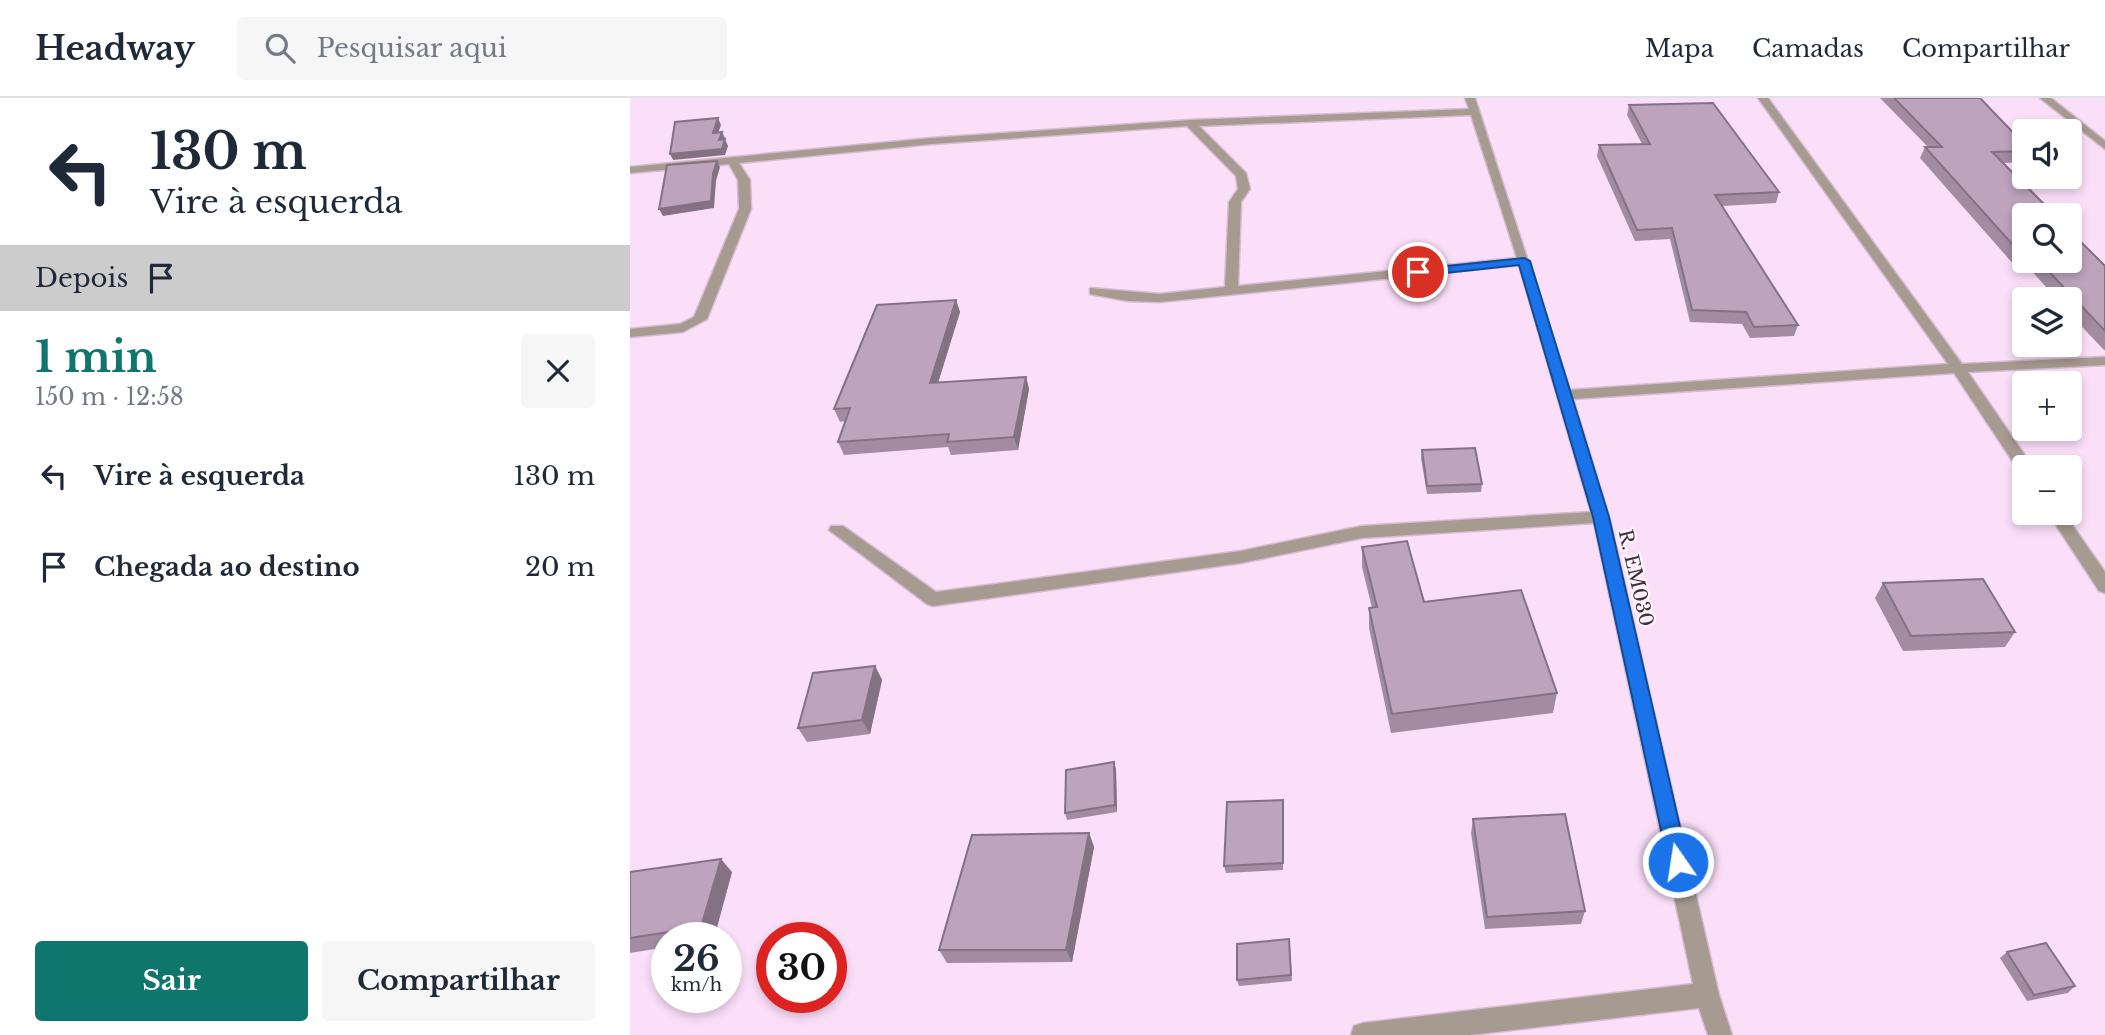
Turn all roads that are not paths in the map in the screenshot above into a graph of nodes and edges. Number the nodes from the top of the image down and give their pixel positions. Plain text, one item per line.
1 (1763, 98) edge
2 (2045, 98) edge
3 (1471, 105) edge
4 (1190, 123) junction
5 (2105, 146) edge
6 (732, 160) junction
7 (630, 170) edge
8 (1524, 261) junction
9 (1095, 291) dead end
10 (1231, 291) junction
11 (630, 333) edge
12 (2105, 361) edge
13 (1958, 368) junction
14 (1563, 395) junction
15 (2017, 455) edge
16 (1601, 517) junction
17 (2064, 525) edge
18 (837, 530) dead end
19 (2105, 586) edge
20 (1707, 995) junction
21 (1363, 1035) edge
22 (1720, 1035) edge

1 - 13 street
2 - 5 street
3 - 4 street
3 - 8 street, R. EM030
4 - 6 street
4 - 10 street
6 - 7 street
6 - 11 street
8 - 10 street
8 - 14 street, R. EM030
9 - 10 street
12 - 13 street
13 - 14 street
13 - 15 street
14 - 16 street, R. EM030
16 - 18 street
16 - 20 street, R. EM030
17 - 19 street
20 - 21 street
20 - 22 street, R. EM030

